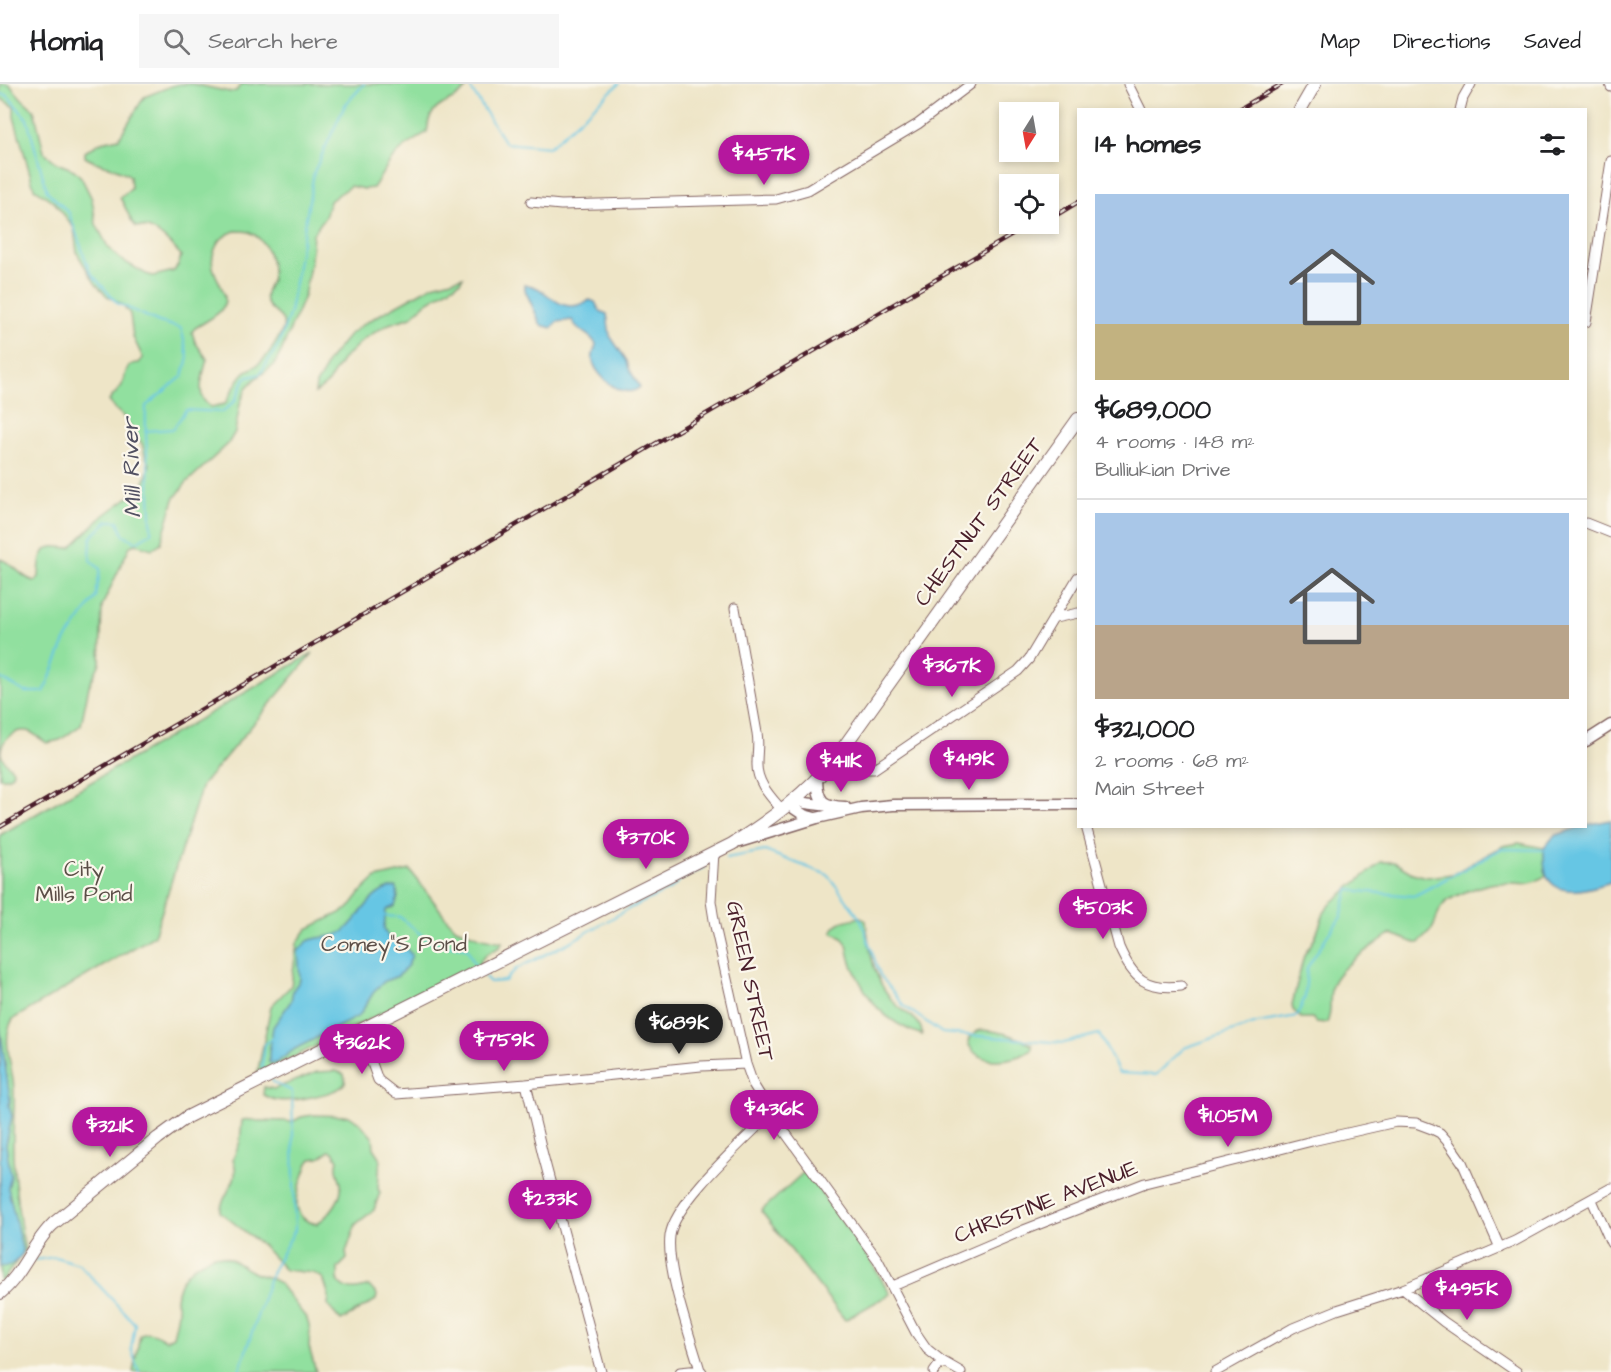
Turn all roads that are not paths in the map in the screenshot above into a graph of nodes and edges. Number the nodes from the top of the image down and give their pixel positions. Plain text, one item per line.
1 (970, 84) edge
2 (1128, 84) edge
3 (1315, 84) edge
4 (1471, 84) edge
5 (1141, 108) edge
6 (1301, 108) edge
7 (1461, 108) edge
8 (1611, 161) edge
9 (531, 202) dead end
10 (1587, 316) edge
11 (1077, 420) edge
12 (1587, 523) edge
13 (1611, 533) edge
14 (1077, 579) edge
15 (735, 608) dead end
16 (1077, 613) edge
17 (1055, 618) junction
18 (1611, 725) edge
19 (1587, 740) edge
20 (838, 755) junction
21 (817, 780) junction
22 (789, 804) junction
23 (1077, 805) edge
24 (833, 807) junction
25 (861, 808) junction
26 (817, 818) junction
27 (1087, 828) edge
28 (732, 844) junction
29 (714, 852) junction
30 (1181, 986) dead end
31 (360, 1030) junction
32 (746, 1064) junction
33 (526, 1084) junction
34 (771, 1113) junction
35 (1611, 1188) edge
36 (1592, 1200) junction
37 (1611, 1243) edge
38 (1500, 1248) junction
39 (893, 1286) junction
40 (1403, 1289) junction
41 (0, 1293) edge
42 (942, 1361) junction
43 (701, 1371) edge
44 (601, 1372) edge
45 (680, 1372) edge
46 (934, 1372) edge
47 (961, 1372) edge
48 (1215, 1372) edge
49 (1517, 1372) edge

1 - 9 street
2 - 5 street
3 - 6 main road
4 - 7 street
8 - 10 street
11 - 20 main road, CHESTNUT STREET
12 - 13 street
14 - 17 street
15 - 22 street
16 - 17 street
17 - 20 street
18 - 19 street
20 - 21 main road, CHESTNUT STREET
21 - 22 main road, CHESTNUT STREET
21 - 24 street
22 - 24 street
22 - 26 street
22 - 28 main road, CHESTNUT STREET
23 - 25 street
24 - 25 street
25 - 26 street
26 - 28 street
27 - 30 street
28 - 29 main road, CHESTNUT STREET
29 - 31 main road, CHESTNUT STREET
29 - 32 street, GREEN STREET
31 - 33 street
31 - 41 main road, CHESTNUT STREET
32 - 33 street
32 - 34 street, GREEN STREET
33 - 44 street
34 - 39 street, GREEN STREET
34 - 43 street
35 - 36 street
36 - 37 street
36 - 38 street
38 - 39 street, CHRISTINE AVENUE
38 - 40 street
39 - 42 street, GREEN STREET
40 - 48 street
40 - 49 street
42 - 46 street
42 - 47 street, GREEN STREET
43 - 45 street

